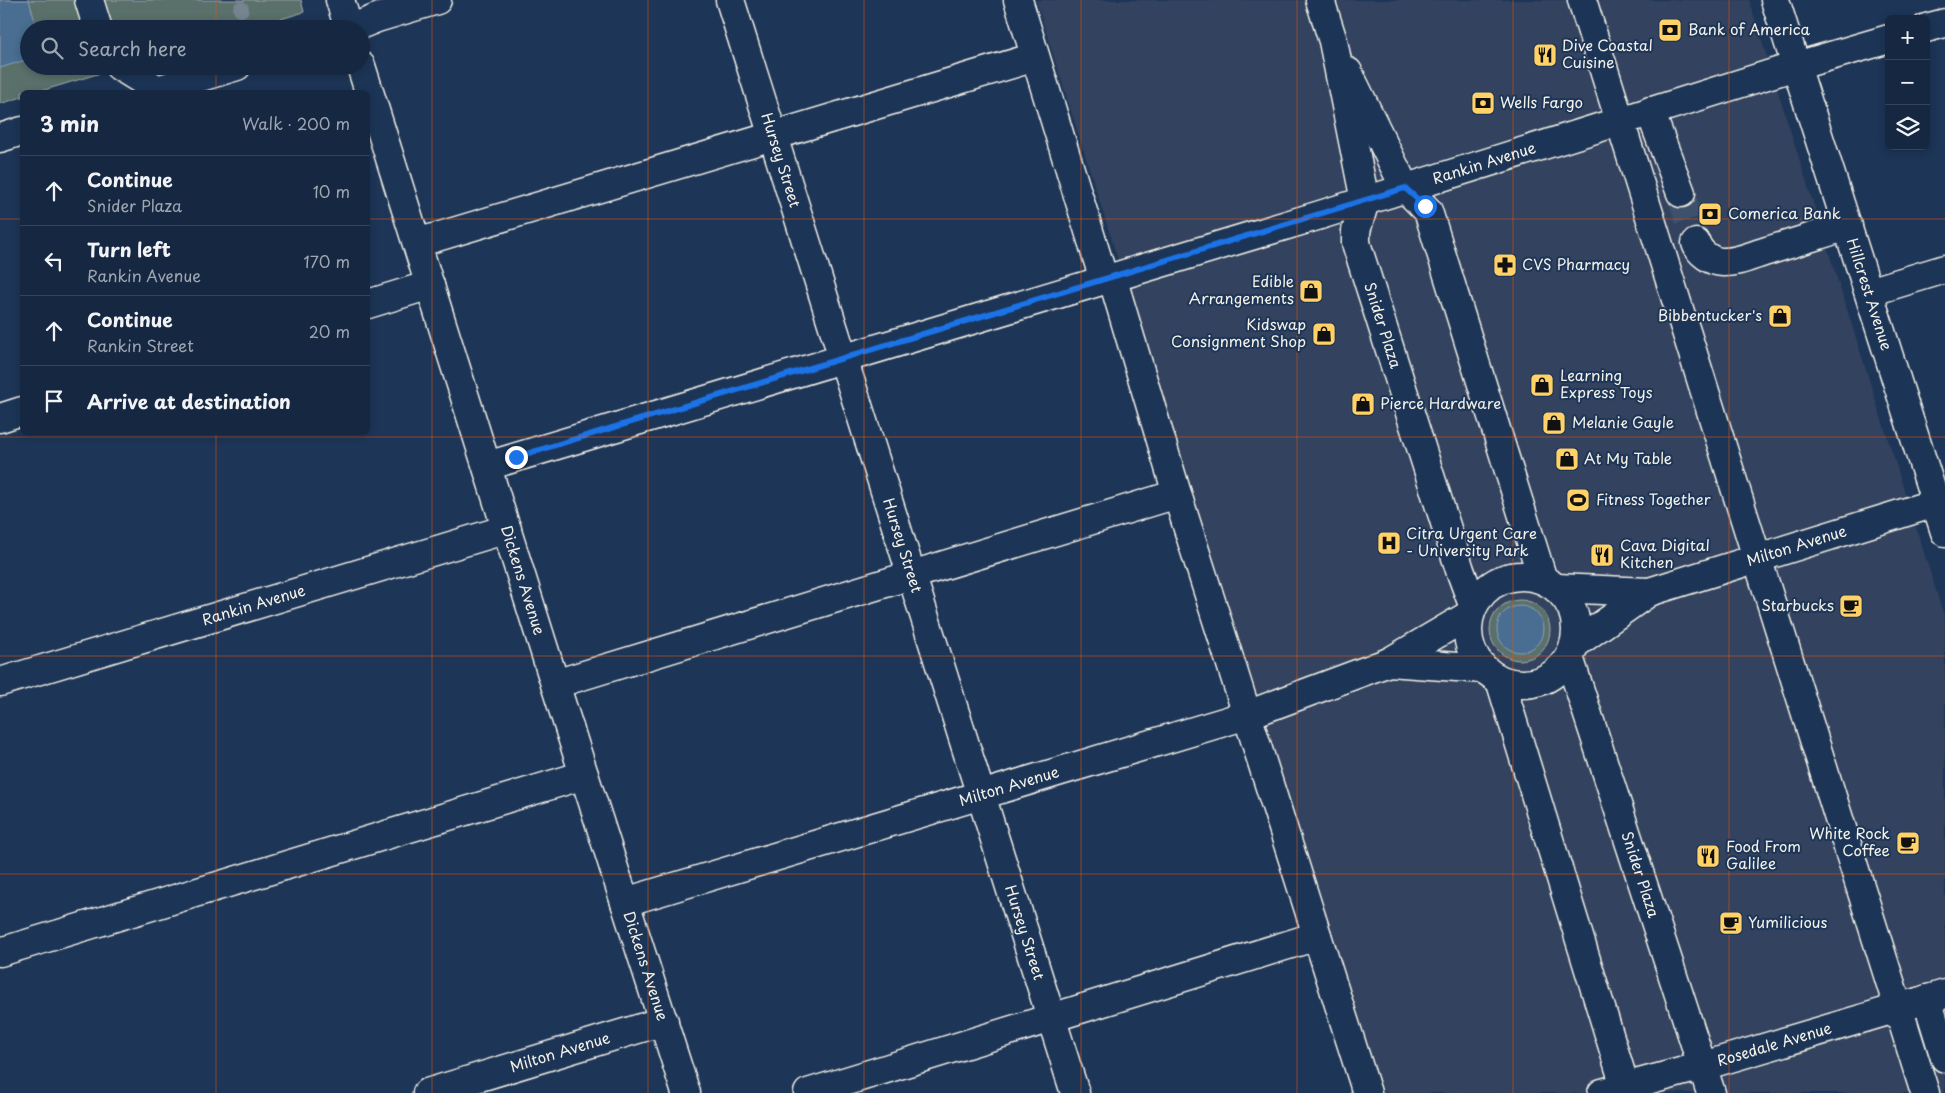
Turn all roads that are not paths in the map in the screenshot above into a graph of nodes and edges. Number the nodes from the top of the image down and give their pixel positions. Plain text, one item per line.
1 (88, 0) edge
2 (340, 0) edge
3 (437, 0) edge
4 (730, 0) edge
5 (1018, 0) edge
6 (1320, 0) edge
7 (1582, 0) edge
8 (1776, 0) edge
9 (95, 20) edge
10 (347, 20) edge
11 (370, 21) edge
12 (1945, 23) edge
13 (1930, 27) edge
14 (1885, 40) edge
15 (1333, 41) junction
16 (1035, 57) junction
17 (1796, 66) junction
18 (132, 75) edge
19 (207, 75) edge
20 (364, 75) edge
21 (154, 90) edge
22 (158, 90) edge
23 (369, 90) edge
24 (370, 94) edge
25 (1650, 112) junction
26 (1620, 121) junction
27 (20, 133) edge
28 (772, 135) junction
29 (0, 138) edge
30 (1405, 188) junction
31 (1680, 193) tunnel mouth
32 (1365, 201) junction
33 (1848, 226) junction
34 (417, 243) junction
35 (1696, 243) tunnel mouth
36 (1945, 270) edge
37 (1108, 279) junction
38 (430, 285) junction
39 (1869, 292) junction
40 (370, 303) edge
41 (843, 359) junction
42 (20, 412) edge
43 (0, 418) edge
44 (487, 466) junction
45 (1177, 494) junction
46 (1941, 502) edge
47 (506, 529) junction
48 (1945, 532) edge
49 (1756, 558) junction
50 (910, 576) junction
51 (1550, 584) junction
52 (1649, 592) junction
53 (1471, 610) junction
54 (1572, 650) junction
55 (1389, 662) junction
56 (1492, 675) junction
57 (0, 682) edge
58 (555, 684) junction
59 (1247, 715) junction
60 (584, 776) junction
61 (980, 794) junction
62 (626, 902) junction
63 (1317, 936) junction
64 (0, 952) edge
65 (1936, 996) edge
66 (1899, 1008) junction
67 (1051, 1019) junction
68 (664, 1022) junction
69 (1945, 1058) edge
70 (1703, 1066) junction
71 (1618, 1091) edge
72 (427, 1093) edge
73 (686, 1093) edge
74 (808, 1093) edge
75 (1074, 1093) edge
76 (1367, 1093) edge
77 (1711, 1093) edge
78 (1925, 1093) edge

1 - 9 street
2 - 10 street
3 - 11 street
4 - 28 street, Hursey Street
5 - 16 street
6 - 15 street, Snider Plaza
7 - 26 street
8 - 17 street, Hillcrest Avenue
12 - 13 street
14 - 17 street, Rankin Avenue
15 - 30 street, Snider Plaza
15 - 32 street, Snider Plaza
16 - 28 street
16 - 37 street
17 - 25 street, Rankin Avenue
17 - 33 street, Hillcrest Avenue
18 - 21 street
19 - 22 street
20 - 23 street, Dickens Avenue
24 - 34 street, Dickens Avenue
25 - 26 street, Rankin Avenue
25 - 31 street
26 - 30 street, Rankin Avenue
26 - 49 street
27 - 29 street
28 - 34 street
28 - 41 street, Hursey Street
30 - 32 street, Rankin Avenue
30 - 51 street, Snider Plaza
32 - 37 street, Rankin Avenue
32 - 53 street, Snider Plaza
33 - 35 street
33 - 39 street, Hillcrest Avenue
34 - 38 street, Dickens Avenue
36 - 39 street
37 - 41 street, Rankin Avenue
37 - 45 street
38 - 40 street
38 - 44 street, Dickens Avenue
39 - 46 street, Hillcrest Avenue
41 - 44 street, Rankin Avenue
41 - 50 street, Hursey Street
42 - 43 street
44 - 47 street, Dickens Avenue
45 - 50 street
45 - 59 street
46 - 48 street, Hillcrest Avenue
46 - 49 street, Milton Avenue
47 - 57 street, Rankin Avenue
47 - 58 street, Dickens Avenue
49 - 52 street, Milton Avenue
49 - 66 street
50 - 58 street
50 - 61 street, Hursey Street
51 - 52 street, Milton Avenue
51 - 53 street
51 - 54 street
52 - 54 street, Milton Avenue
53 - 55 street, Milton Avenue
53 - 56 street
54 - 56 street
54 - 70 street, Snider Plaza
55 - 56 street, Milton Avenue
55 - 59 street, Milton Avenue
56 - 71 street
58 - 60 street, Dickens Avenue
59 - 61 street, Milton Avenue
59 - 63 street
60 - 62 street, Dickens Avenue
60 - 64 street
61 - 62 street, Milton Avenue
61 - 67 street, Hursey Street
62 - 68 street, Dickens Avenue
63 - 67 street
63 - 76 street
65 - 66 street, Rosedale Avenue
65 - 69 street
66 - 70 street, Rosedale Avenue
66 - 78 street
67 - 74 street
67 - 75 street, Hursey Street
68 - 72 street, Milton Avenue
68 - 73 street, Dickens Avenue
70 - 71 street, Rosedale Avenue
70 - 77 street, Snider Plaza

